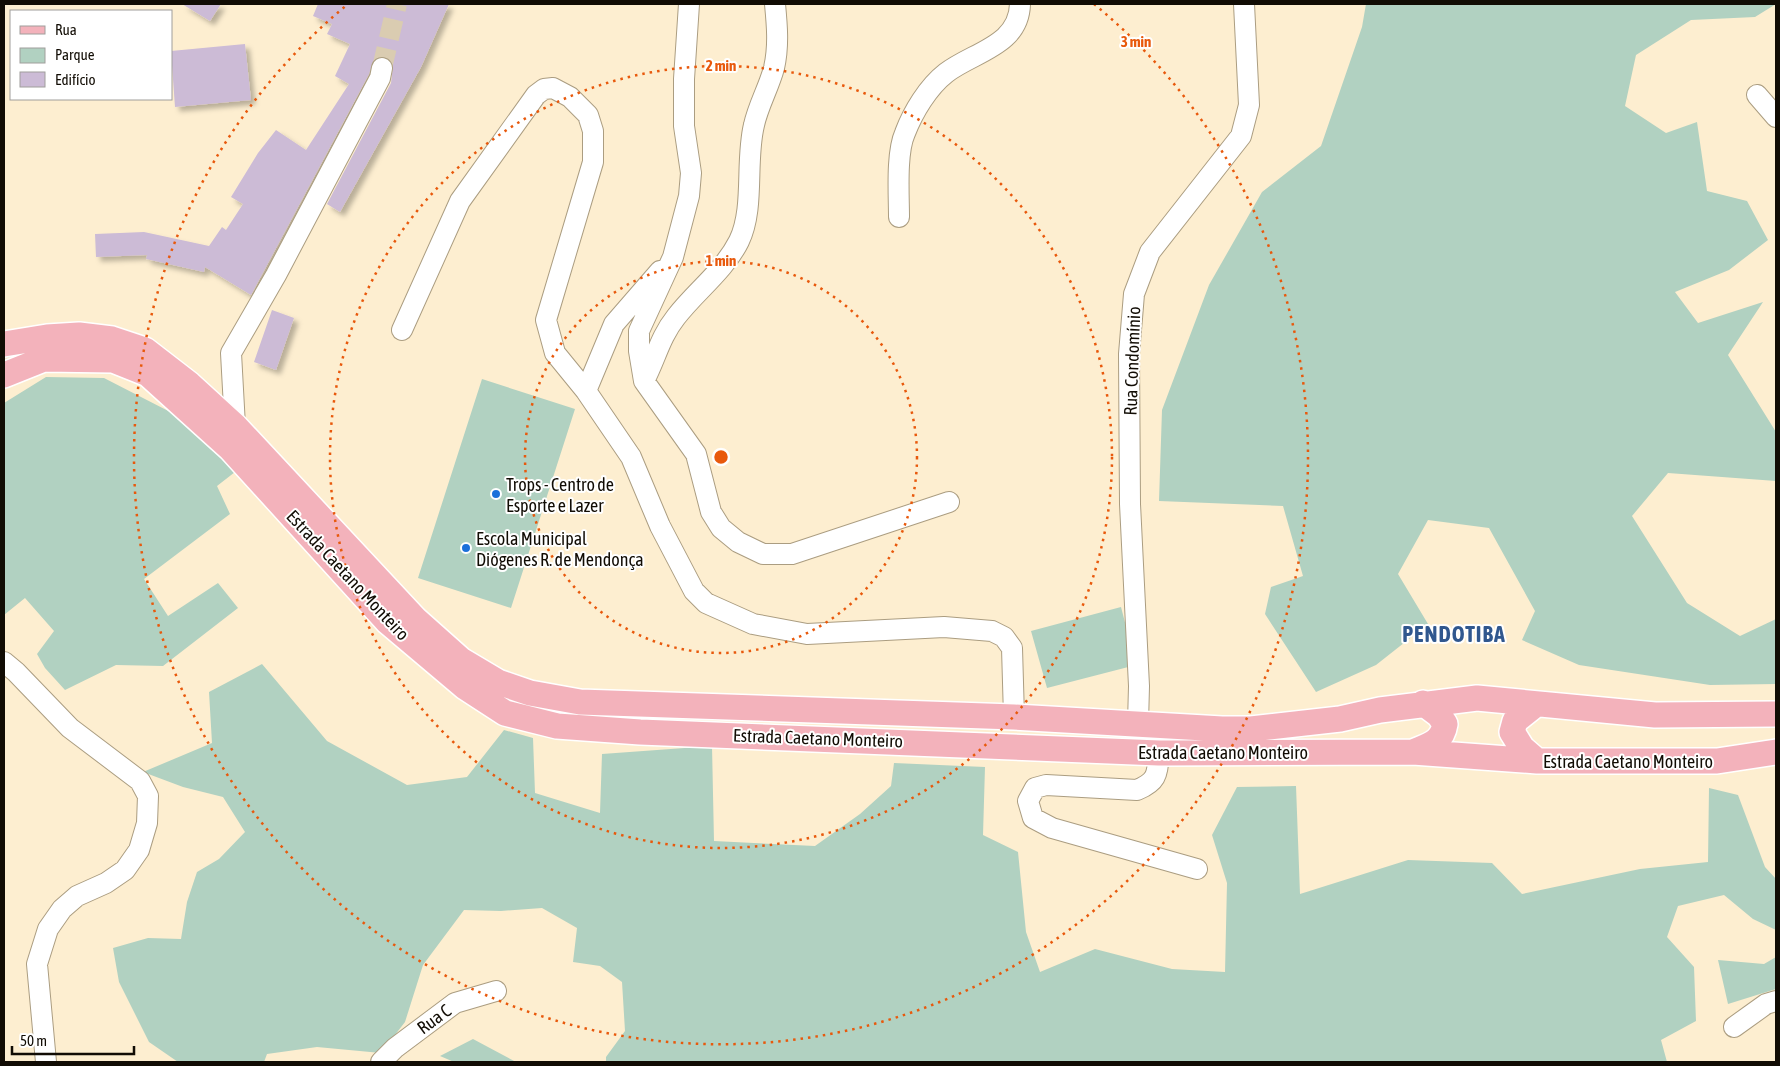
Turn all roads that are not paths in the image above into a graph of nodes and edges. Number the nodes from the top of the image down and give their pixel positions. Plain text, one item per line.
1 (689, 4) edge
2 (775, 4) edge
3 (1020, 4) edge
4 (1244, 4) edge
5 (382, 68) tunnel mouth
6 (1757, 95) dead end
7 (1776, 117) edge
8 (899, 217) dead end
9 (673, 257) junction
10 (402, 330) dead end
11 (4, 344) edge
12 (4, 375) edge
13 (644, 381) junction
14 (586, 391) junction
15 (236, 426) junction
16 (949, 502) dead end
17 (4, 662) edge
18 (1423, 703) junction
19 (1535, 705) junction
20 (1776, 714) edge
21 (1014, 717) junction
22 (1138, 724) junction
23 (1413, 752) junction
24 (1776, 752) edge
25 (1159, 753) junction
26 (1537, 761) junction
27 (1197, 869) dead end
28 (496, 991) dead end
29 (1776, 1001) edge
30 (1734, 1027) dead end
31 (46, 1062) edge
32 (381, 1062) edge

1 - 9 street
2 - 13 street
3 - 8 street
4 - 22 street, Rua Condomínio
5 - 15 street
6 - 7 street
9 - 13 street
9 - 14 street
10 - 14 street
11 - 15 main road, Estrada Caetano Monteiro
12 - 25 main road, Estrada Caetano Monteiro
13 - 16 street
14 - 21 street
15 - 21 main road, Estrada Caetano Monteiro
17 - 31 street
18 - 19 main road, Estrada Caetano Monteiro
18 - 22 main road, Estrada Caetano Monteiro
18 - 23 main road
19 - 20 main road, Estrada Caetano Monteiro
19 - 26 main road
21 - 22 main road, Estrada Caetano Monteiro
23 - 25 main road, Estrada Caetano Monteiro
23 - 26 main road, Estrada Caetano Monteiro
24 - 26 main road, Estrada Caetano Monteiro
25 - 27 street
28 - 32 street, Rua C
29 - 30 street

